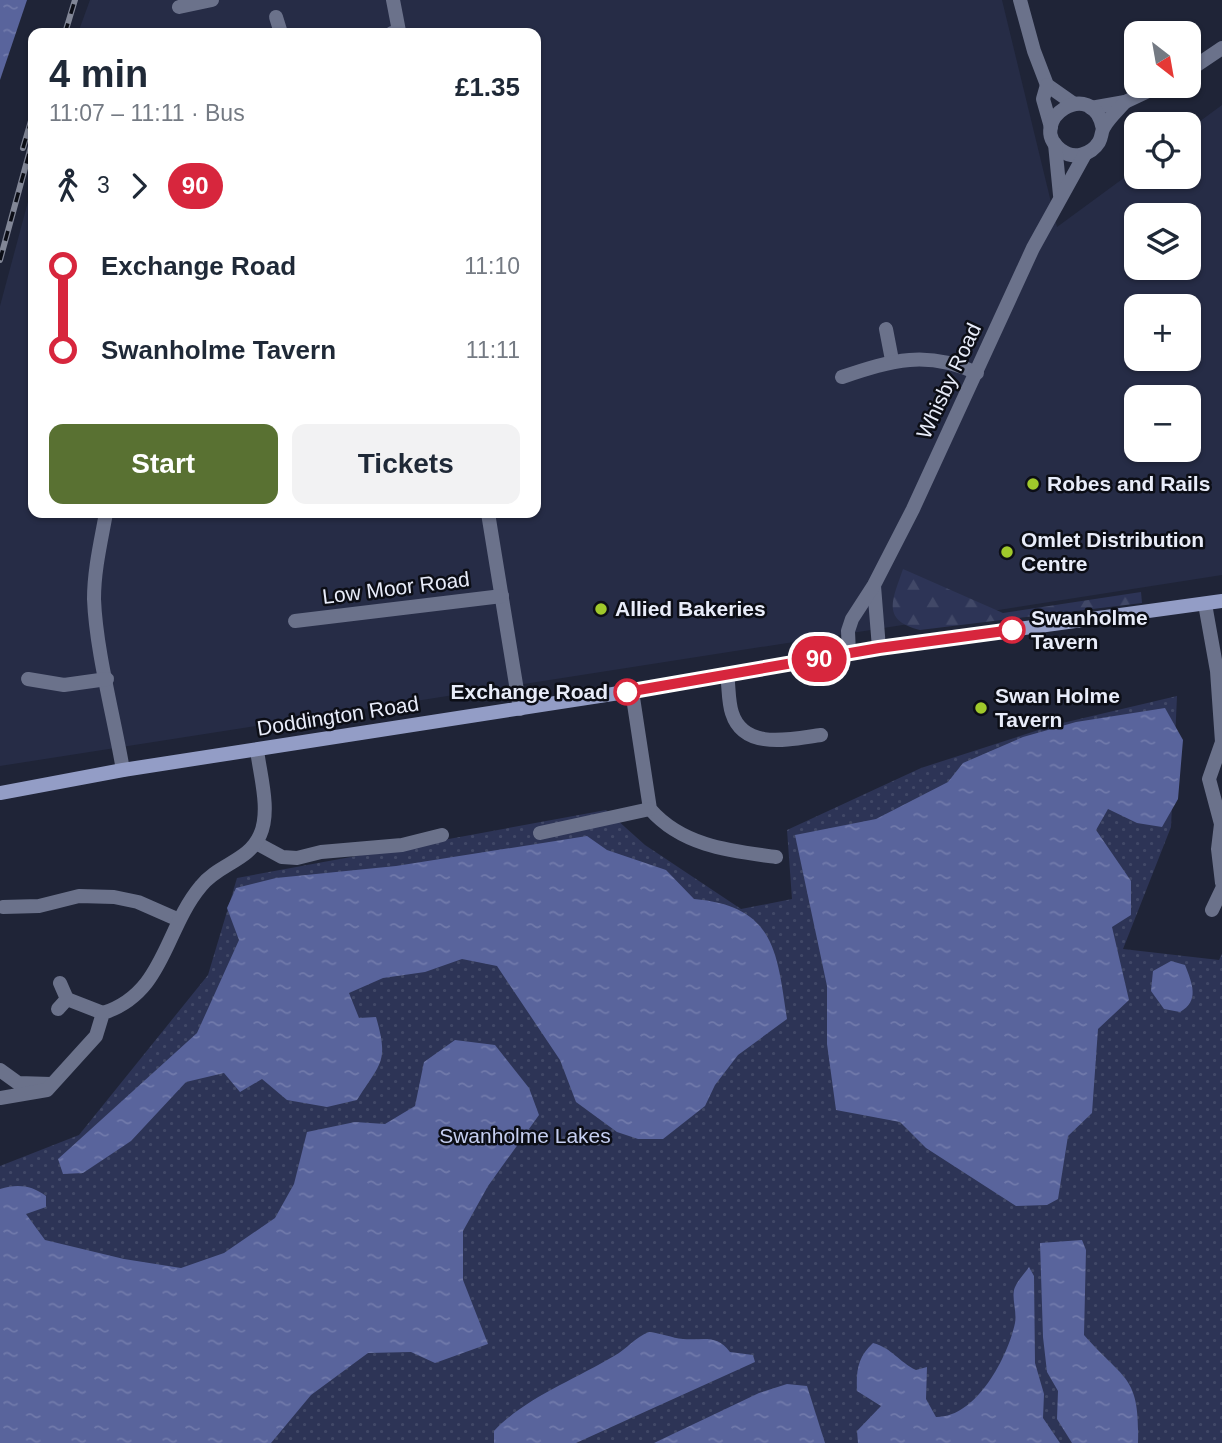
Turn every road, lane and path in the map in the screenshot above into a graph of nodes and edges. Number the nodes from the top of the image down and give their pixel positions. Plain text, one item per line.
1 (393, 0) edge
2 (1020, 0) edge
3 (204, 1) edge
4 (179, 7) dead end
5 (276, 17) dead end
6 (279, 28) edge
7 (398, 28) edge
8 (1222, 48) edge
9 (1201, 62) edge
10 (1047, 85) junction
11 (1134, 98) edge
12 (1125, 102) junction
13 (1074, 104) junction
14 (1091, 108) junction
15 (1051, 127) junction
16 (1103, 129) junction
17 (1055, 144) junction
18 (1085, 154) junction
19 (1060, 195) junction
20 (886, 329) dead end
21 (892, 360) junction
22 (977, 373) junction
23 (842, 377) dead end
24 (105, 518) edge
25 (489, 518) edge
26 (874, 585) junction
27 (502, 596) junction
28 (1222, 601) edge
29 (1205, 604) junction
30 (295, 621) dead end
31 (879, 648) junction
32 (849, 654) junction
33 (727, 674) junction
34 (28, 679) dead end
35 (107, 679) junction
36 (632, 691) junction
37 (520, 709) junction
38 (821, 735) dead end
39 (1222, 742) edge
40 (257, 750) junction
41 (123, 770) junction
42 (0, 793) edge
43 (650, 808) junction
44 (540, 834) dead end
45 (442, 835) dead end
46 (256, 843) junction
47 (776, 857) dead end
48 (1222, 883) edge
49 (1222, 889) edge
50 (1, 907) edge
51 (1212, 911) dead end
52 (179, 920) junction
53 (60, 983) dead end
54 (103, 1013) junction
55 (0, 1070) edge
56 (52, 1084) junction
57 (0, 1098) edge

1 - 7 street
2 - 10 street
3 - 4 street
5 - 6 street
8 - 9 street
10 - 13 street
10 - 15 street
11 - 12 street, Whisby Road
12 - 14 street, Whisby Road
12 - 16 street, Whisby Road
13 - 14 street, Whisby Road
13 - 15 street
14 - 16 street
15 - 17 street
16 - 18 street, Whisby Road
17 - 18 street
17 - 19 street
18 - 19 street, Whisby Road
19 - 22 street, Whisby Road
20 - 21 street
21 - 22 street
21 - 23 street
22 - 26 street, Whisby Road
24 - 35 street
25 - 27 street
26 - 31 street
26 - 32 street, Whisby Road
27 - 30 street, Low Moor Road
27 - 37 street
28 - 29 main road, Doddington Road
29 - 31 main road, Doddington Road
29 - 39 street
31 - 32 main road, Doddington Road
32 - 33 main road, Doddington Road
33 - 36 main road, Doddington Road
33 - 38 street
34 - 35 street
35 - 41 street
36 - 37 main road, Doddington Road
36 - 43 street
37 - 40 main road, Doddington Road
39 - 48 street
40 - 41 main road, Doddington Road
40 - 46 street
41 - 42 main road, Doddington Road
43 - 44 street
43 - 47 street
45 - 46 street
46 - 52 street
49 - 51 street
50 - 52 street
52 - 54 street
53 - 54 street
54 - 56 street
55 - 56 street
56 - 57 street

